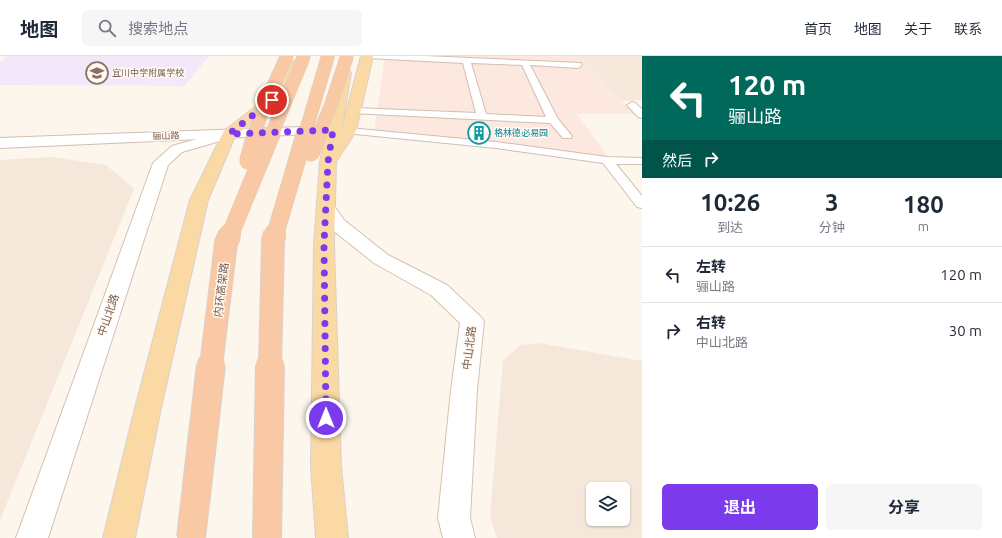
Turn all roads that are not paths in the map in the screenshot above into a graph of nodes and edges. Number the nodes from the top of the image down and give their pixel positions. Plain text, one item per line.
1 (287, 56) edge
2 (299, 56) edge
3 (304, 56) edge
4 (328, 56) edge
5 (348, 56) edge
6 (367, 56) edge
7 (466, 60) junction
8 (525, 63) junction
9 (578, 65) dead end
10 (344, 77) junction
11 (362, 78) junction
12 (632, 105) dead end
13 (355, 111) junction
14 (642, 115) edge
15 (482, 117) junction
16 (553, 120) junction
17 (333, 130) junction
18 (349, 131) junction
19 (229, 134) junction
20 (567, 136) dead end
21 (0, 143) edge
22 (607, 160) junction
23 (642, 161) edge
24 (328, 162) junction
25 (639, 198) edge
26 (326, 207) junction
27 (273, 240) junction
28 (226, 243) junction
29 (32, 538) edge
30 (120, 538) edge
31 (191, 538) edge
32 (268, 538) edge
33 (332, 538) edge
34 (459, 538) edge

1 - 28 highway, bridge
2 - 19 main road, 中山北路
3 - 28 highway, 内环高架路, bridge
4 - 27 highway, bridge
5 - 10 main road
5 - 27 highway, bridge
6 - 7 lane
6 - 11 main road
7 - 8 lane
7 - 15 lane
8 - 9 lane
8 - 16 lane
10 - 11 main road
10 - 17 main road
11 - 13 main road
12 - 14 lane
13 - 15 lane
13 - 18 main road
15 - 16 lane
16 - 20 lane
17 - 19 main road, 骊山路
17 - 24 main road
18 - 22 lane
18 - 24 main road
19 - 21 main road, 骊山路
19 - 29 main road, 中山北路
19 - 30 main road, 中山北路
22 - 23 lane
22 - 25 lane
24 - 26 main road
26 - 33 main road
26 - 34 main road, 中山北路
27 - 32 highway, bridge
28 - 31 highway, 内环高架路, bridge

